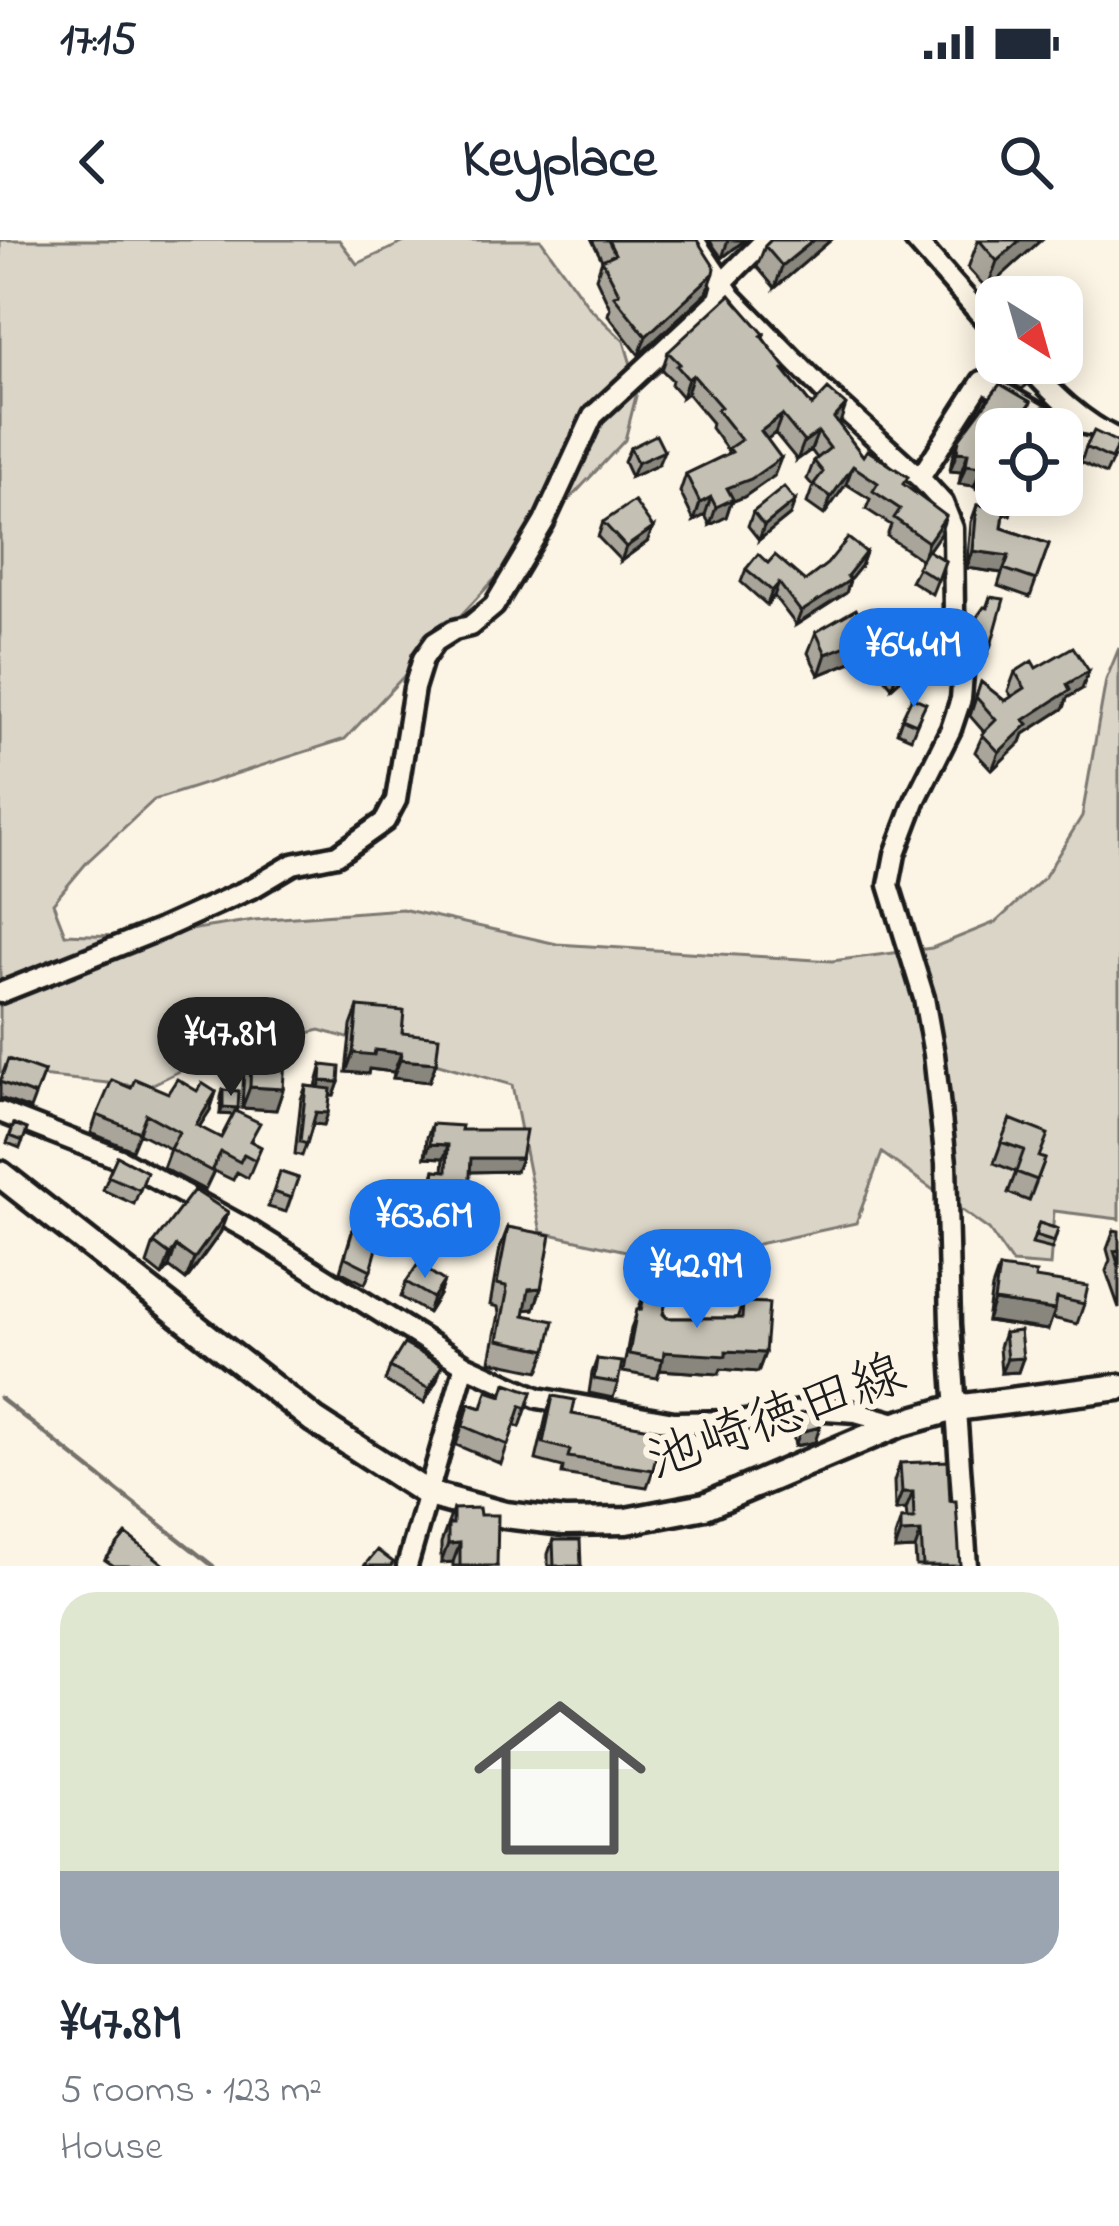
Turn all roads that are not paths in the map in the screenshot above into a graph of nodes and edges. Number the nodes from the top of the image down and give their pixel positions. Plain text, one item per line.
1 (694, 240) edge
2 (764, 240) edge
3 (915, 240) edge
4 (724, 281) junction
5 (975, 308) edge
6 (1043, 384) edge
7 (1089, 425) junction
8 (1119, 440) edge
9 (920, 478) junction
10 (0, 993) edge
11 (0, 1112) edge
12 (0, 1174) edge
13 (465, 1365) junction
14 (1119, 1387) edge
15 (955, 1408) junction
16 (899, 1424) junction
17 (428, 1494) junction
18 (407, 1566) edge
19 (967, 1566) edge

1 - 4 street
2 - 4 street
3 - 5 street
4 - 9 street
4 - 10 street
6 - 7 street
7 - 8 street
7 - 9 street
9 - 15 street
11 - 13 street
12 - 17 main road, 池崎徳田線
13 - 16 street
13 - 17 street
14 - 15 main road, 池崎徳田線
15 - 16 main road, 池崎徳田線
15 - 19 street
16 - 17 main road, 池崎徳田線
17 - 18 street

